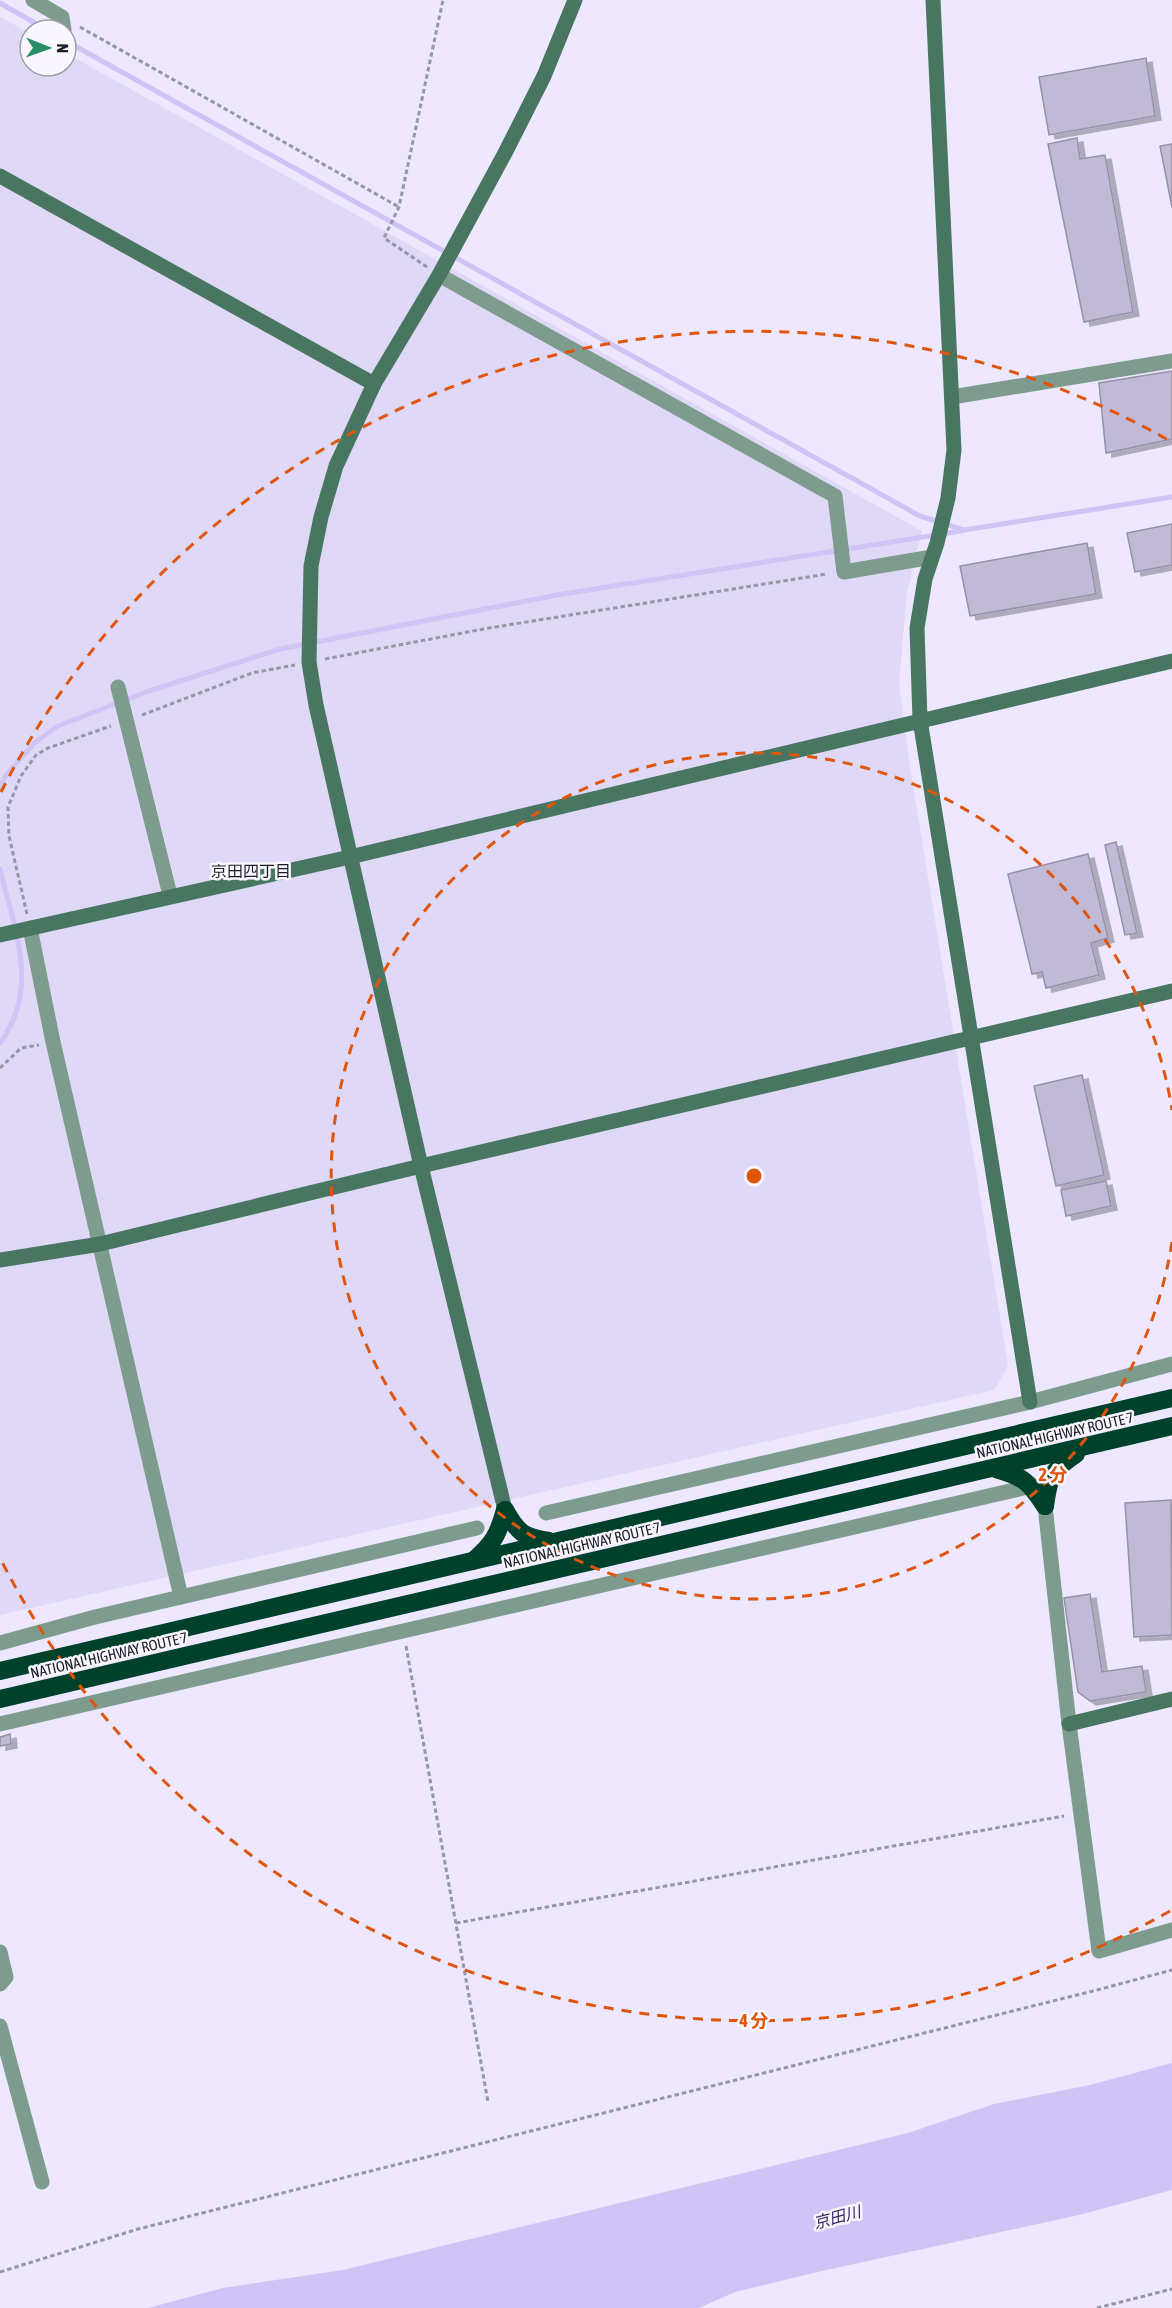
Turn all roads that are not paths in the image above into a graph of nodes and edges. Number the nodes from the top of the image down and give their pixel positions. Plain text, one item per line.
1 (33, 0) edge
2 (575, 0) edge
3 (933, 0) edge
4 (56, 18) edge
5 (0, 176) edge
6 (446, 262) junction
7 (1172, 361) edge
8 (374, 384) junction
9 (952, 397) junction
10 (935, 550) junction
11 (1172, 661) edge
12 (118, 687) dead end
13 (920, 720) junction
14 (350, 857) junction
15 (170, 896) junction
16 (30, 928) junction
17 (0, 935) edge
18 (1172, 991) edge
19 (972, 1037) junction
20 (421, 1166) junction
21 (100, 1244) junction
22 (0, 1260) edge
23 (1172, 1364) edge
24 (1172, 1398) edge
25 (1030, 1402) junction
26 (1172, 1426) edge
27 (1085, 1448) junction
28 (994, 1468) junction
29 (1032, 1486) junction
30 (1045, 1506) junction
31 (505, 1510) junction
32 (546, 1514) dead end
33 (477, 1528) dead end
34 (554, 1542) junction
35 (472, 1562) junction
36 (181, 1597) junction
37 (0, 1643) edge
38 (0, 1671) edge
39 (0, 1699) edge
40 (1172, 1700) edge
41 (0, 1724) edge
42 (1069, 1724) junction
43 (1172, 1930) edge
44 (0, 1952) edge
45 (0, 1984) edge
46 (0, 2026) edge
47 (42, 2182) dead end

1 - 4 street
2 - 6 street
3 - 9 street
5 - 8 street
6 - 8 street
6 - 10 street
7 - 9 street
8 - 14 street
9 - 10 street
10 - 13 street
11 - 13 street
12 - 15 street
13 - 14 street
13 - 19 street
14 - 15 street
14 - 20 street
15 - 16 street
16 - 17 street
16 - 21 street
18 - 19 street
19 - 20 street
19 - 25 street
20 - 21 street
20 - 31 street
21 - 22 street
21 - 36 street
23 - 25 street
24 - 34 highway, NATIONAL HIGHWAY ROUTE 7
25 - 32 street
26 - 27 highway, NATIONAL HIGHWAY ROUTE 7
27 - 28 highway, NATIONAL HIGHWAY ROUTE 7
27 - 30 highway
28 - 29 highway
28 - 39 highway, NATIONAL HIGHWAY ROUTE 7
29 - 30 highway
29 - 41 street
30 - 42 street
31 - 34 highway
31 - 35 highway
33 - 36 street
34 - 35 highway, NATIONAL HIGHWAY ROUTE 7
35 - 38 highway, NATIONAL HIGHWAY ROUTE 7
36 - 37 street
40 - 42 street
42 - 43 street
44 - 45 street
46 - 47 street

